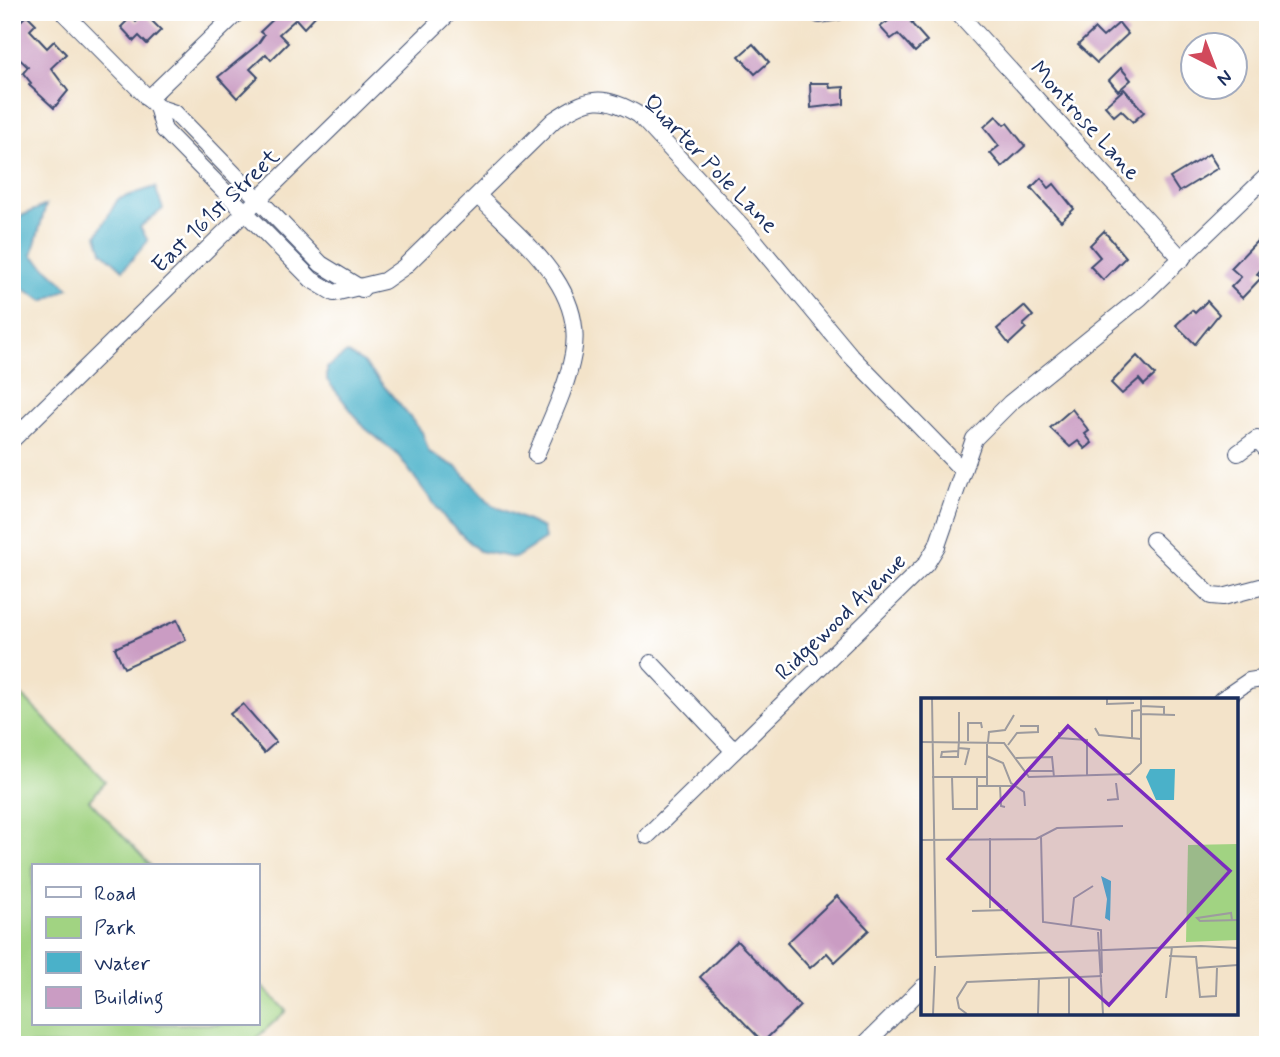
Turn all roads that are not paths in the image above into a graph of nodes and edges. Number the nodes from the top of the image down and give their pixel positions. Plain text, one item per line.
1 (63, 12) edge
2 (238, 12) edge
3 (450, 12) edge
4 (838, 12) edge
5 (957, 12) edge
6 (819, 15) dead end
7 (152, 103) junction
8 (1268, 174) edge
9 (478, 195) junction
10 (259, 198) junction
11 (244, 213) junction
12 (1182, 259) junction
13 (362, 289) junction
14 (12, 440) edge
15 (1268, 451) edge
16 (1238, 453) dead end
17 (536, 455) dead end
18 (961, 470) junction
19 (1153, 540) dead end
20 (1268, 585) edge
21 (652, 663) dead end
22 (1268, 678) edge
23 (1224, 698) edge
24 (734, 751) junction
25 (647, 836) dead end
26 (921, 989) edge
27 (864, 1045) edge

1 - 7 street
2 - 7 street
3 - 10 street, East 161st Street
4 - 6 street
5 - 12 street, Montrose Lane
7 - 10 street
7 - 11 street, Quarter Pole Lane
8 - 12 street, Ridgewood Avenue
9 - 13 street, Quarter Pole Lane
9 - 17 street
9 - 18 street, Quarter Pole Lane
10 - 11 street, East 161st Street
10 - 13 street
11 - 13 street, Quarter Pole Lane
11 - 14 street, East 161st Street
12 - 18 street, Ridgewood Avenue
15 - 16 street
18 - 24 street, Ridgewood Avenue
19 - 20 street
21 - 24 street
22 - 23 street
24 - 25 street, Ridgewood Avenue
26 - 27 street

